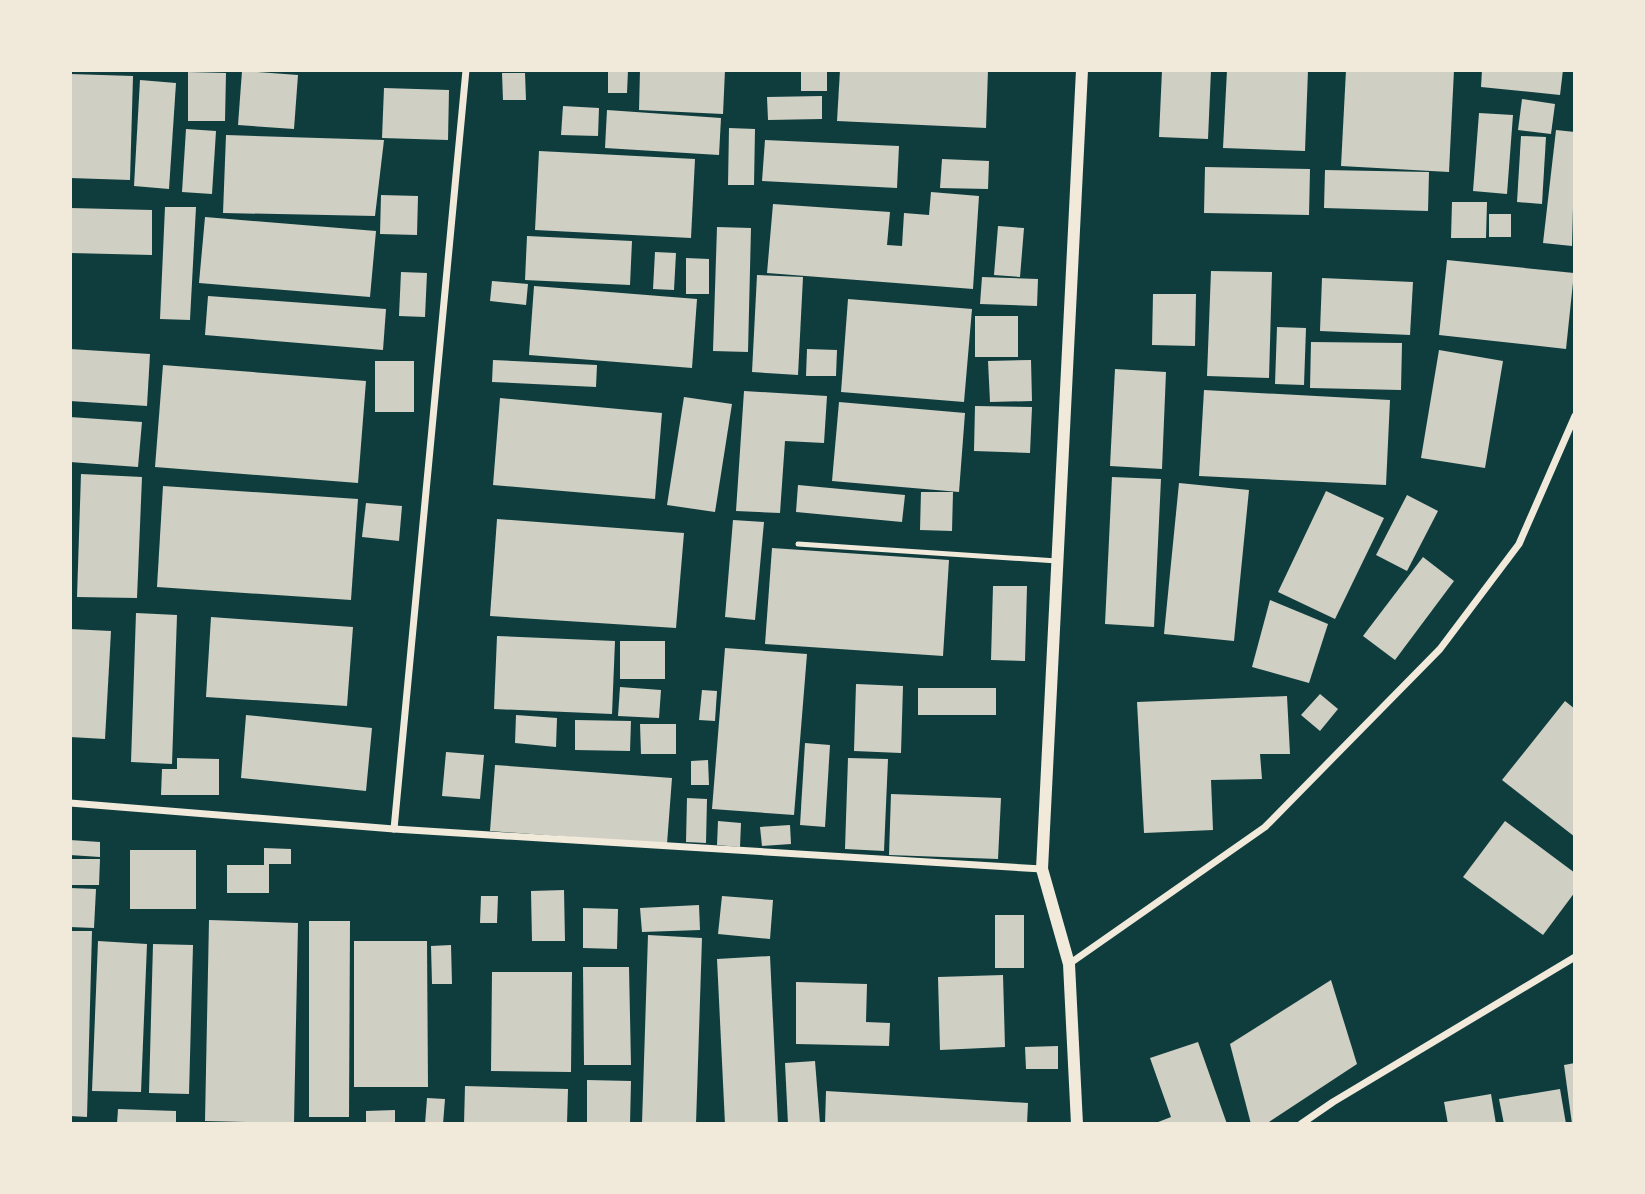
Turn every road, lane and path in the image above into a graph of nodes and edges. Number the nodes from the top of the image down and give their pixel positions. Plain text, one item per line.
1 (466, 70) edge
2 (1082, 70) edge
3 (1575, 416) edge
4 (798, 544) dead end
5 (1057, 561) junction
6 (70, 803) edge
7 (394, 829) junction
8 (1042, 869) junction
9 (1575, 957) edge
10 (1069, 964) junction
11 (1077, 1124) edge
12 (1301, 1124) edge

1 - 7 street
2 - 5 street
3 - 10 street
4 - 5 lane
5 - 8 street
6 - 7 street
7 - 8 street
8 - 10 street
9 - 12 street
10 - 11 street

